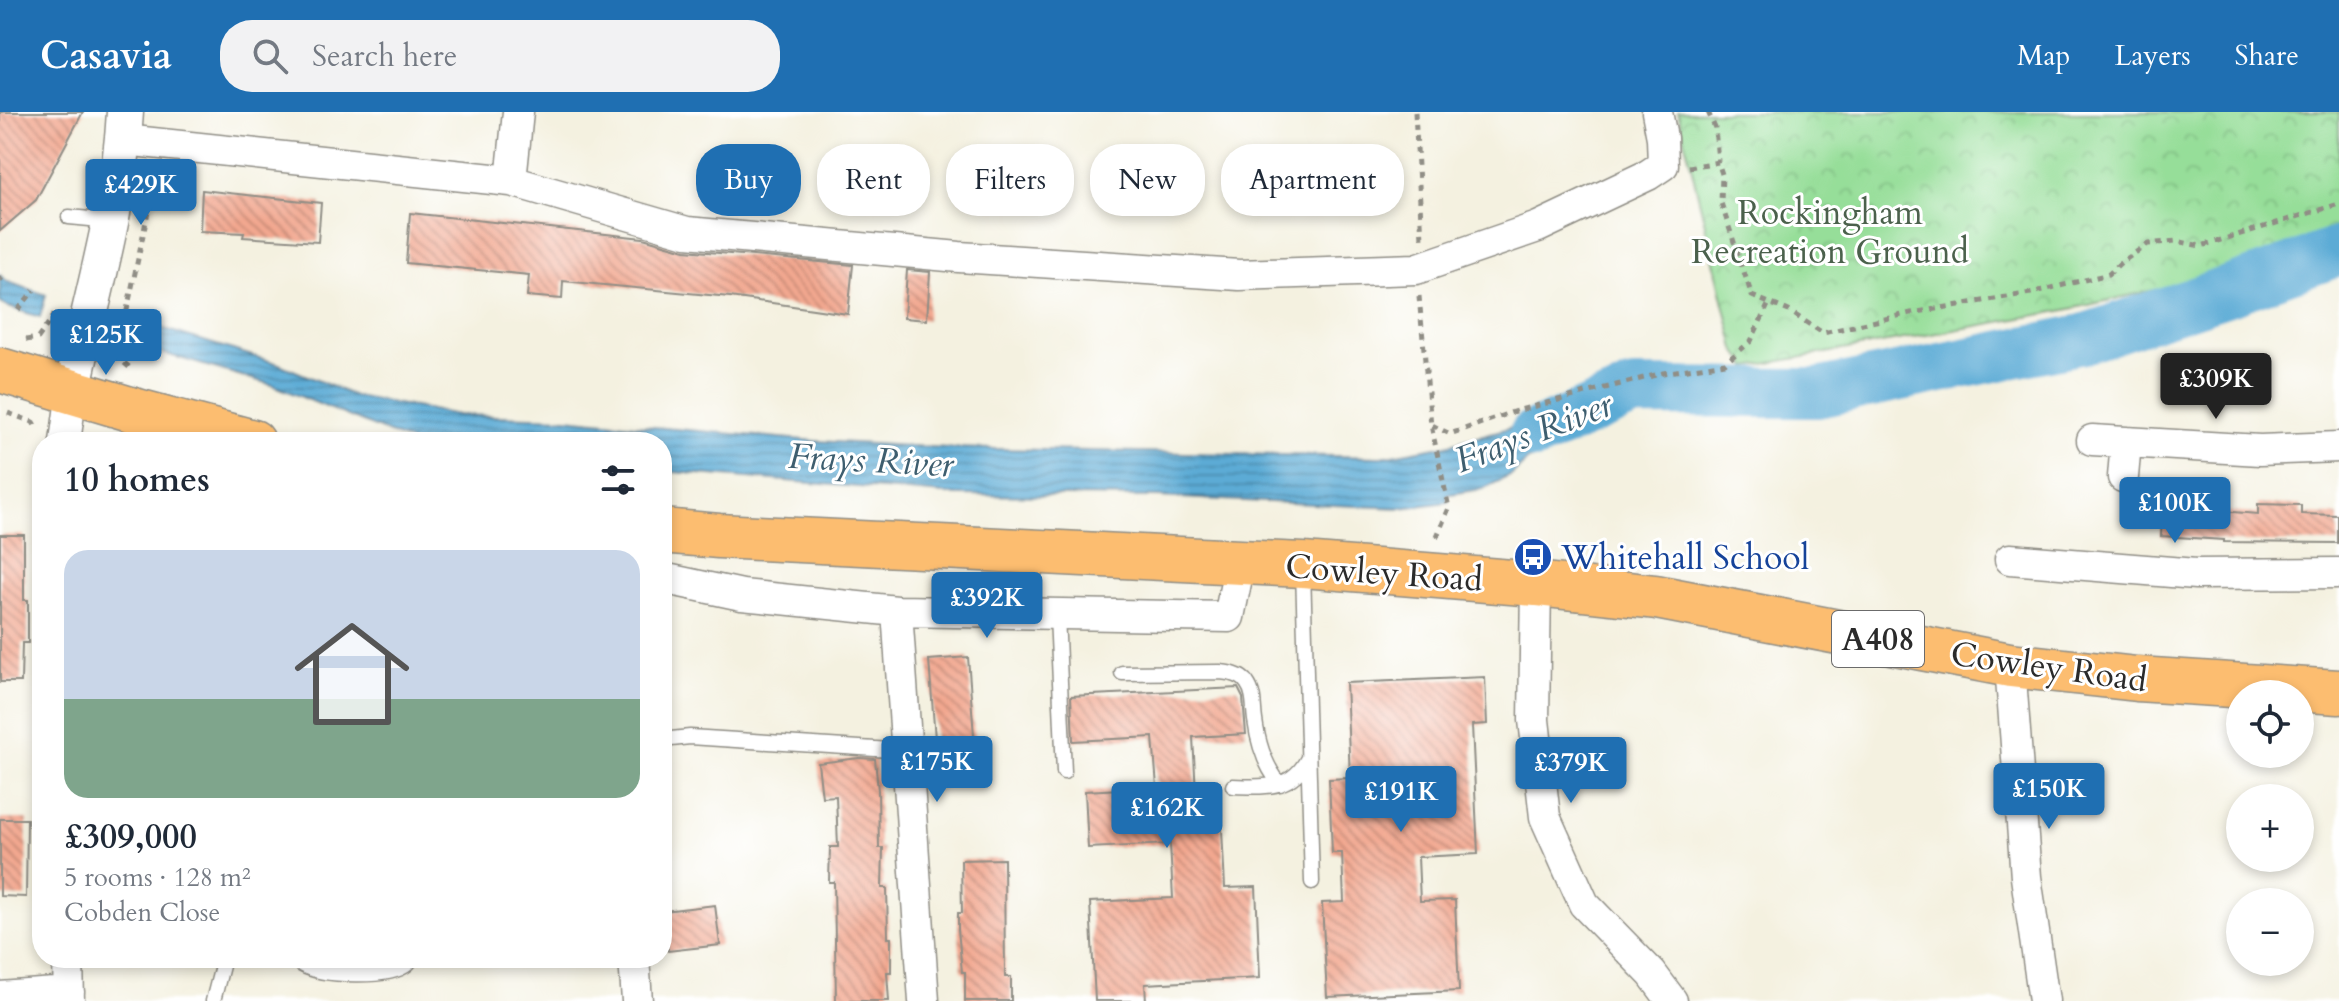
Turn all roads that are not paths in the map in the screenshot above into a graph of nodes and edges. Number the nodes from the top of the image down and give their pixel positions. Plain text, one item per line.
1 (518, 112) edge
2 (1657, 112) edge
3 (124, 126) edge
4 (511, 181) junction
5 (69, 217) dead end
6 (111, 221) junction
7 (13, 355) edge
8 (79, 358) junction
9 (55, 432) edge
10 (216, 432) edge
11 (2092, 440) dead end
12 (2126, 442) junction
13 (2339, 447) edge
14 (2123, 477) dead end
15 (672, 532) edge
16 (2010, 559) dead end
17 (1240, 563) junction
18 (1303, 565) junction
19 (2339, 573) edge
20 (672, 580) edge
21 (1536, 584) junction
22 (897, 611) junction
23 (1057, 615) junction
24 (2010, 665) junction
25 (1122, 673) dead end
26 (2339, 692) edge
27 (672, 739) edge
28 (906, 751) junction
29 (1308, 757) junction
30 (1064, 772) dead end
31 (1280, 784) junction
32 (1233, 786) dead end
33 (1312, 882) dead end
34 (68, 968) edge
35 (221, 968) edge
36 (635, 968) edge
37 (0, 997) edge
38 (69, 997) edge
39 (213, 1001) edge
40 (637, 1001) edge
41 (924, 1001) edge
42 (1672, 1001) edge
43 (2044, 1001) edge

1 - 4 street
2 - 4 street
3 - 4 street
3 - 6 street
5 - 6 lane
6 - 8 street
7 - 8 main road
8 - 9 street
8 - 10 main road
11 - 12 street
12 - 13 street
12 - 14 street
15 - 17 main road, Cowley Road / A408
16 - 19 street
17 - 18 main road, Cowley Road / A408
17 - 23 street
18 - 21 main road, Cowley Road / A408
18 - 29 lane
20 - 22 street
21 - 24 main road, Cowley Road / A408
21 - 42 street
22 - 23 street
22 - 28 street
23 - 30 lane
24 - 26 main road, Cowley Road / A408
24 - 43 street
25 - 31 lane
27 - 28 lane
28 - 41 street
29 - 31 lane
29 - 33 lane
31 - 32 lane
34 - 38 street
35 - 39 lane
36 - 40 street
37 - 38 street

